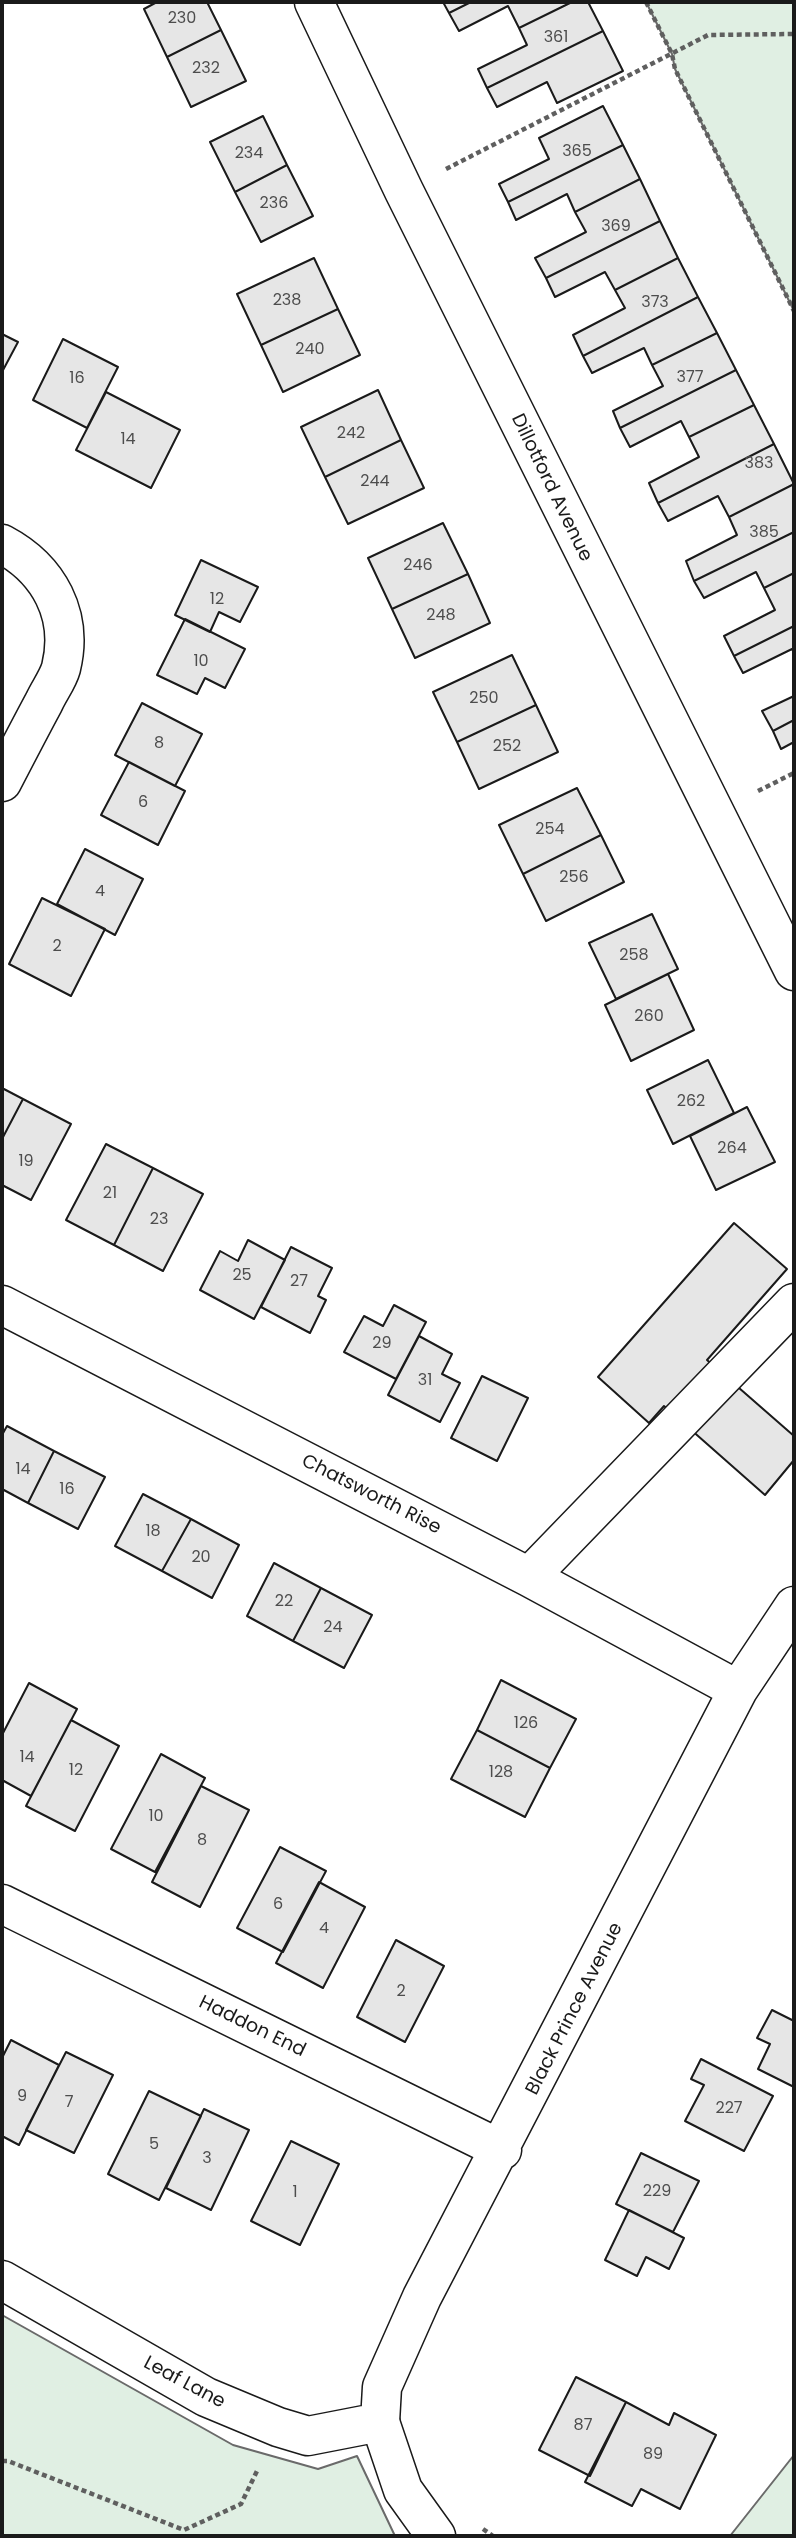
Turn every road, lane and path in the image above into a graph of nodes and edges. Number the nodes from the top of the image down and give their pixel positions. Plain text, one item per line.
1 (314, 2) edge
2 (646, 2) edge
3 (794, 34) edge
4 (672, 54) junction
5 (404, 191) junction
6 (794, 311) edge
7 (2, 544) edge
8 (2, 782) edge
9 (794, 971) edge
10 (794, 1304) edge
11 (2, 1305) edge
12 (529, 1577) junction
13 (794, 1606) edge
14 (738, 1690) junction
15 (2, 1904) edge
16 (502, 2150) junction
17 (2, 2280) edge
18 (380, 2422) junction
19 (278, 2427) junction
20 (2, 2461) edge
21 (436, 2536) edge

1 - 5 main road, Dillotford Avenue
2 - 4 path
3 - 4 path
4 - 5 path
4 - 6 path
5 - 9 main road, Dillotford Avenue
7 - 8 main road
10 - 12 main road
11 - 12 main road, Chatsworth Rise
12 - 14 main road, Chatsworth Rise
13 - 14 main road, Black Prince Avenue
14 - 16 main road, Black Prince Avenue
15 - 16 main road, Haddon End
16 - 18 main road, Black Prince Avenue
17 - 19 main road, Leaf Lane
18 - 19 main road, Leaf Lane
18 - 21 main road
19 - 20 path

